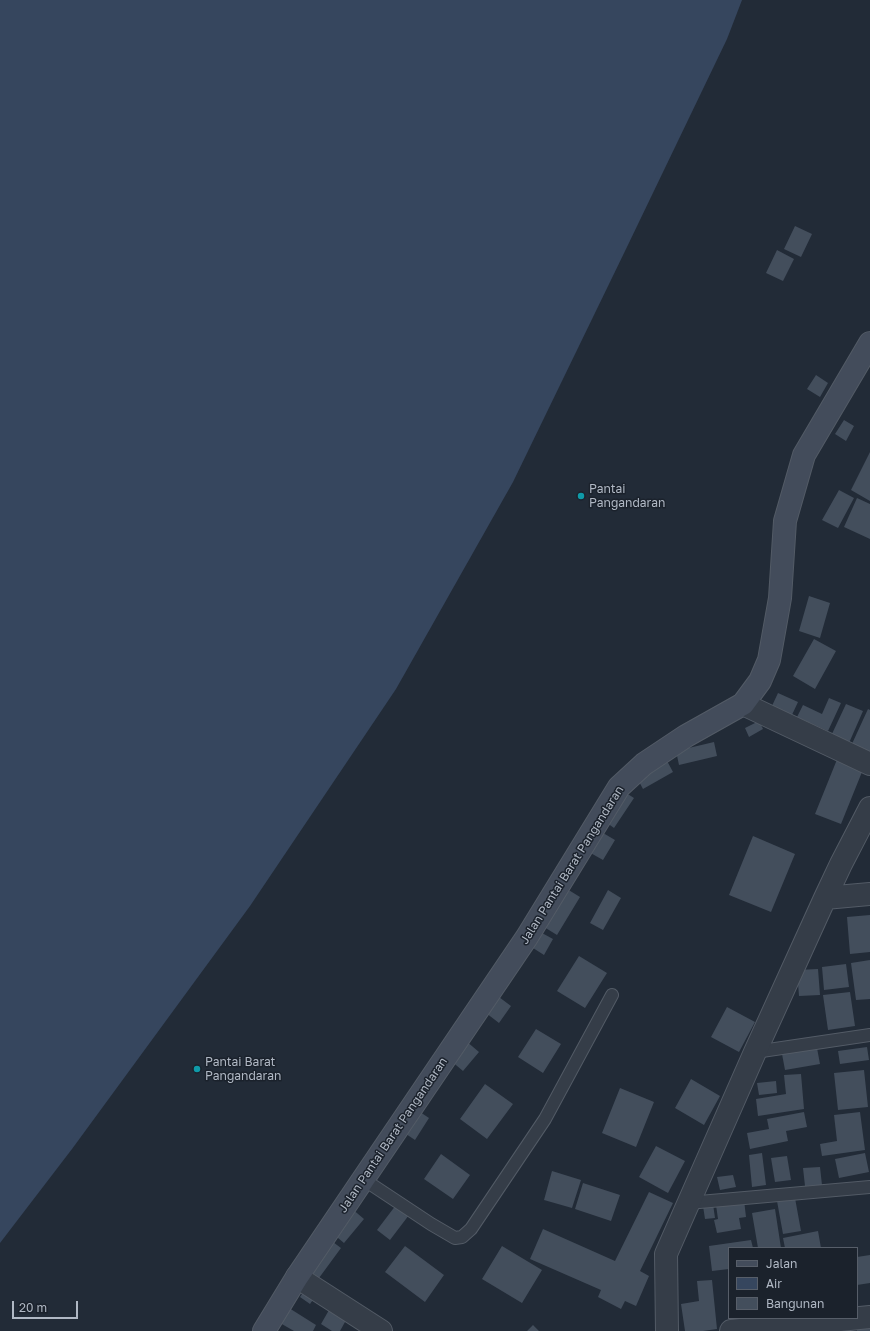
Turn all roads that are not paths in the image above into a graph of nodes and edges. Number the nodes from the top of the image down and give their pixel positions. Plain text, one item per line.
1 (870, 343) edge
2 (743, 704) junction
3 (870, 764) edge
4 (870, 808) edge
5 (870, 894) edge
6 (825, 898) junction
7 (612, 994) dead end
8 (870, 1035) edge
9 (755, 1052) junction
10 (363, 1179) junction
11 (870, 1187) edge
12 (688, 1204) junction
13 (297, 1277) junction
14 (870, 1317) edge
15 (858, 1318) edge
16 (850, 1319) edge
17 (264, 1331) edge
18 (381, 1331) edge
19 (668, 1331) edge
20 (731, 1331) edge

1 - 2 street, Jalan Pantai Barat Pangandaran
2 - 3 street
2 - 10 street, Jalan Pantai Barat Pangandaran
4 - 6 street
5 - 6 street
6 - 9 street
7 - 10 lane
8 - 9 lane
9 - 12 street
10 - 13 street, Jalan Pantai Barat Pangandaran
11 - 12 lane
12 - 19 street
13 - 17 street, Jalan Pantai Barat Pangandaran
13 - 18 street
14 - 15 street
16 - 20 street

